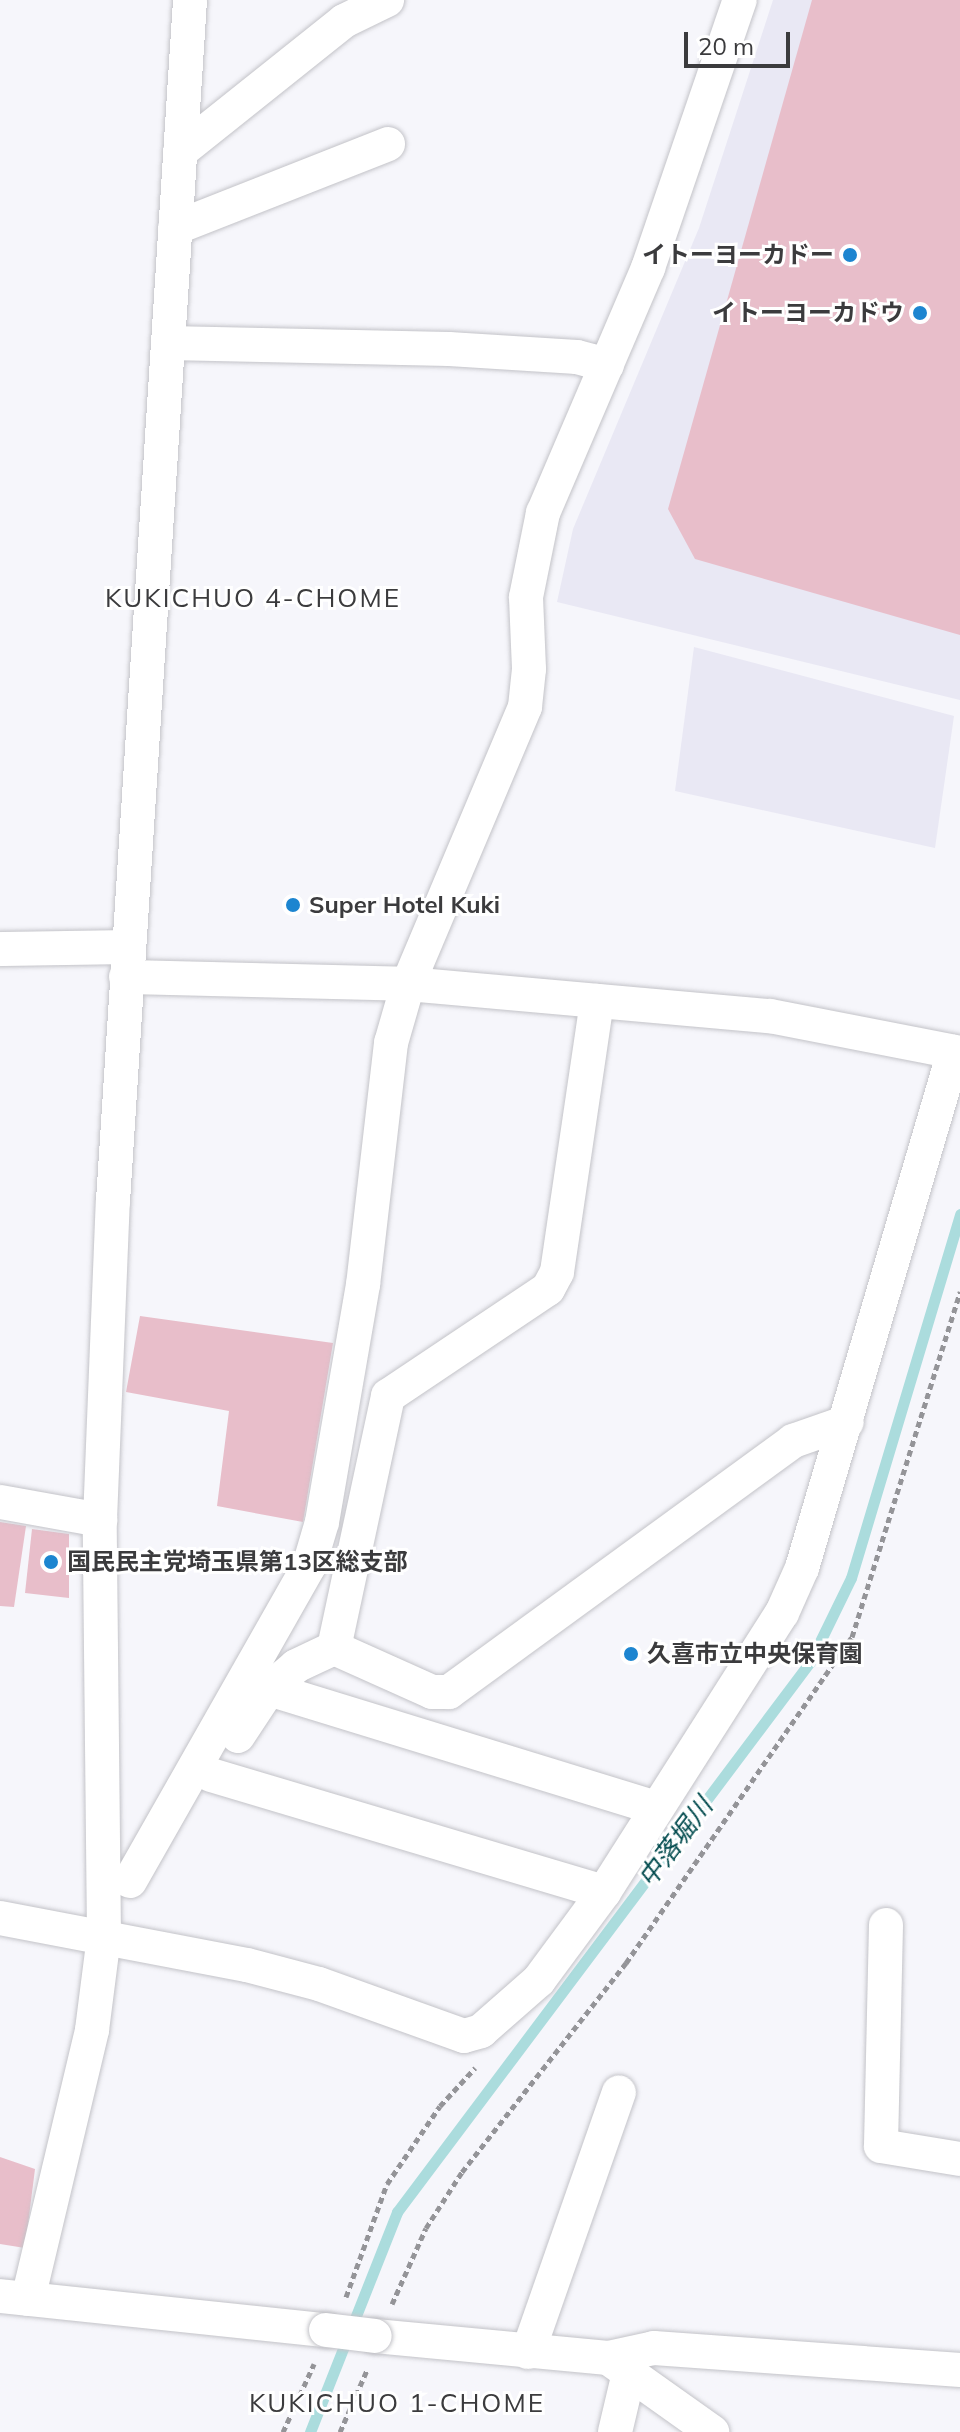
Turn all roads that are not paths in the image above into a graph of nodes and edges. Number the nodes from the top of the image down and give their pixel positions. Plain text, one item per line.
1 (190, 0) edge
2 (387, 0) edge
3 (740, 0) edge
4 (388, 144) dead end
5 (180, 152) junction
6 (175, 228) junction
7 (168, 343) junction
8 (607, 365) junction
9 (0, 949) edge
10 (127, 962) junction
11 (408, 984) junction
12 (597, 1001) junction
13 (957, 1052) edge
14 (847, 1422) junction
15 (0, 1502) edge
16 (100, 1520) junction
17 (268, 1643) junction
18 (334, 1648) junction
19 (296, 1666) junction
20 (269, 1689) junction
21 (211, 1775) junction
22 (656, 1808) junction
23 (117, 1880) junction
24 (604, 1892) junction
25 (0, 1918) edge
26 (886, 1925) dead end
27 (104, 1936) junction
28 (619, 2092) dead end
29 (960, 2159) edge
30 (8, 2300) edge
31 (542, 2353) junction
32 (619, 2365) junction
33 (960, 2370) edge
34 (615, 2432) edge
35 (712, 2432) edge

1 - 5 street
2 - 5 street
3 - 8 street
4 - 6 street
5 - 6 street
6 - 7 street
7 - 8 street
7 - 10 street
8 - 11 street
9 - 10 street
10 - 11 street
10 - 16 street
11 - 12 street
11 - 17 street
12 - 13 street
12 - 18 street
13 - 14 street
14 - 18 street
14 - 22 street
15 - 16 street
16 - 23 street
17 - 19 street
17 - 23 street
18 - 19 street
19 - 20 street
20 - 21 street
20 - 22 street
21 - 23 street
21 - 24 street
22 - 24 street
23 - 27 street
24 - 27 street
25 - 27 street
26 - 29 street
27 - 30 street
28 - 31 street
30 - 31 street, bridge
31 - 32 street
32 - 33 street
32 - 34 street
32 - 35 street

